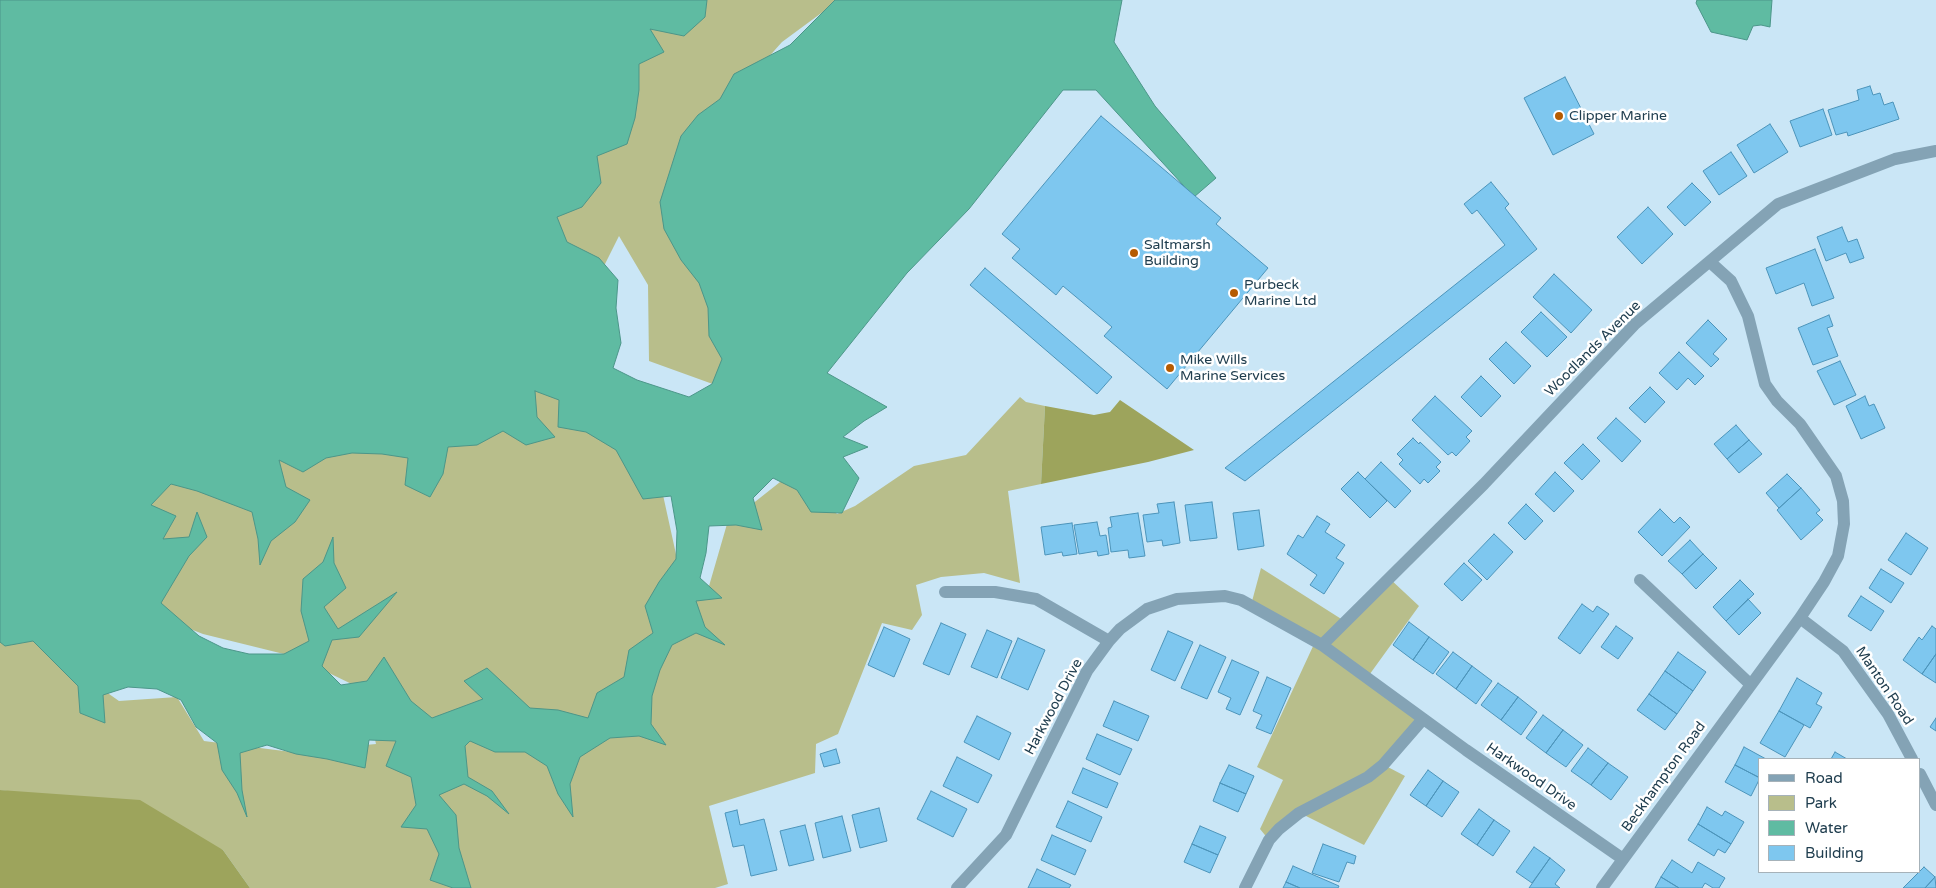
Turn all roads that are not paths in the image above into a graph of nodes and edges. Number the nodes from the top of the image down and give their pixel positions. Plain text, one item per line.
1 (1936, 151) edge
2 (1710, 262) junction
3 (1640, 580) dead end
4 (944, 592) dead end
5 (1800, 618) junction
6 (1109, 641) junction
7 (1322, 645) junction
8 (1750, 684) junction
9 (1423, 719) junction
10 (1911, 758) edge
11 (1921, 776) edge
12 (1936, 805) edge
13 (1623, 860) junction
14 (957, 888) edge
15 (1245, 888) edge
16 (1602, 888) edge

1 - 2 street, Woodlands Avenue
2 - 5 street, Beckhampton Road
2 - 7 street, Woodlands Avenue
3 - 8 street
4 - 6 street
5 - 8 street, Beckhampton Road
5 - 10 street, Manton Road
6 - 7 street, Harkwood Drive
6 - 14 street, Harkwood Drive
7 - 9 street, Harkwood Drive
8 - 13 street, Beckhampton Road
9 - 13 street, Harkwood Drive
9 - 15 street
11 - 12 street
13 - 16 street, Beckhampton Road

